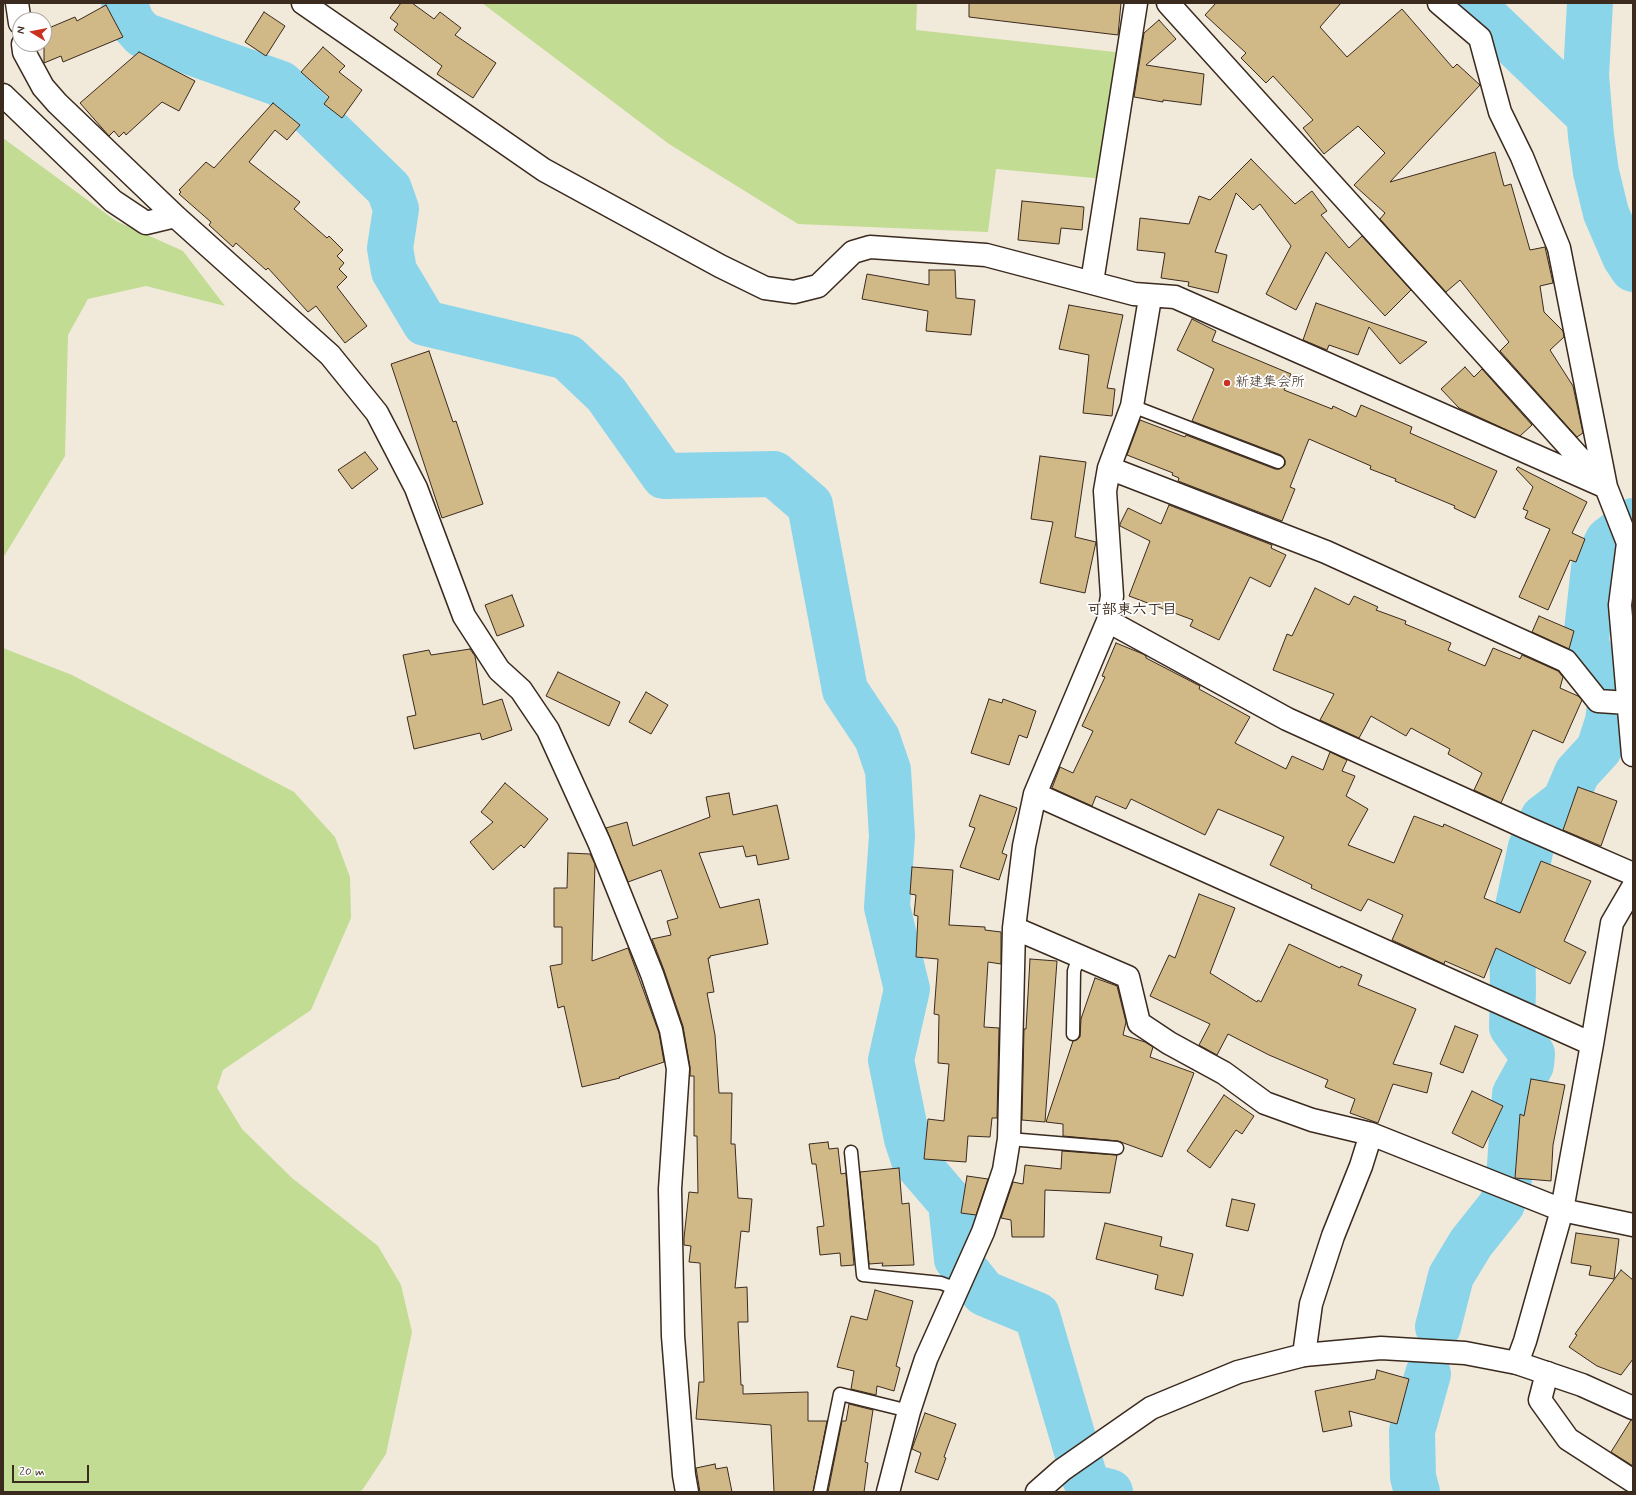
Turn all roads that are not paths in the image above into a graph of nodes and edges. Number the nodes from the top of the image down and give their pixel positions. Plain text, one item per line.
1 (303, 3) edge
2 (1136, 3) edge
3 (1168, 3) edge
4 (1439, 3) edge
5 (24, 52) edge
6 (3, 95) edge
7 (175, 216) junction
8 (1092, 282) junction
9 (1145, 296) junction
10 (1132, 406) junction
11 (1278, 462) dead end
12 (1109, 468) junction
13 (1606, 488) junction
14 (1627, 535) edge
15 (1108, 621) junction
16 (1616, 702) junction
17 (1633, 755) edge
18 (1035, 794) junction
19 (1633, 874) edge
20 (1633, 887) edge
21 (1014, 928) junction
22 (1079, 956) junction
23 (1073, 1034) dead end
24 (1592, 1044) junction
25 (1370, 1134) junction
26 (1009, 1139) junction
27 (1117, 1148) dead end
28 (851, 1152) dead end
29 (1562, 1210) junction
30 (1633, 1225) edge
31 (964, 1273) junction
32 (1304, 1355) junction
33 (1517, 1363) junction
34 (1547, 1373) junction
35 (1633, 1408) edge
36 (909, 1411) junction
37 (1633, 1481) edge
38 (687, 1492) edge
39 (820, 1492) edge
40 (888, 1492) edge
41 (1037, 1492) edge

1 - 8 street
2 - 8 street
3 - 13 street
4 - 13 street
5 - 7 street
6 - 7 street
7 - 38 street
8 - 9 street
9 - 10 street
9 - 13 street
10 - 11 lane
10 - 12 street
12 - 15 street
12 - 16 street
13 - 14 street
14 - 16 street
15 - 18 street
15 - 19 street
16 - 17 street
18 - 21 street
18 - 24 street
20 - 24 street
21 - 22 street
21 - 26 street
22 - 23 lane
22 - 25 street
24 - 29 street
25 - 29 street
25 - 32 street
26 - 27 lane
26 - 31 street
28 - 31 lane
29 - 30 street
29 - 33 street
31 - 36 street
32 - 33 street
32 - 41 street
33 - 34 street
34 - 35 street
34 - 37 street
36 - 39 lane
36 - 40 street

